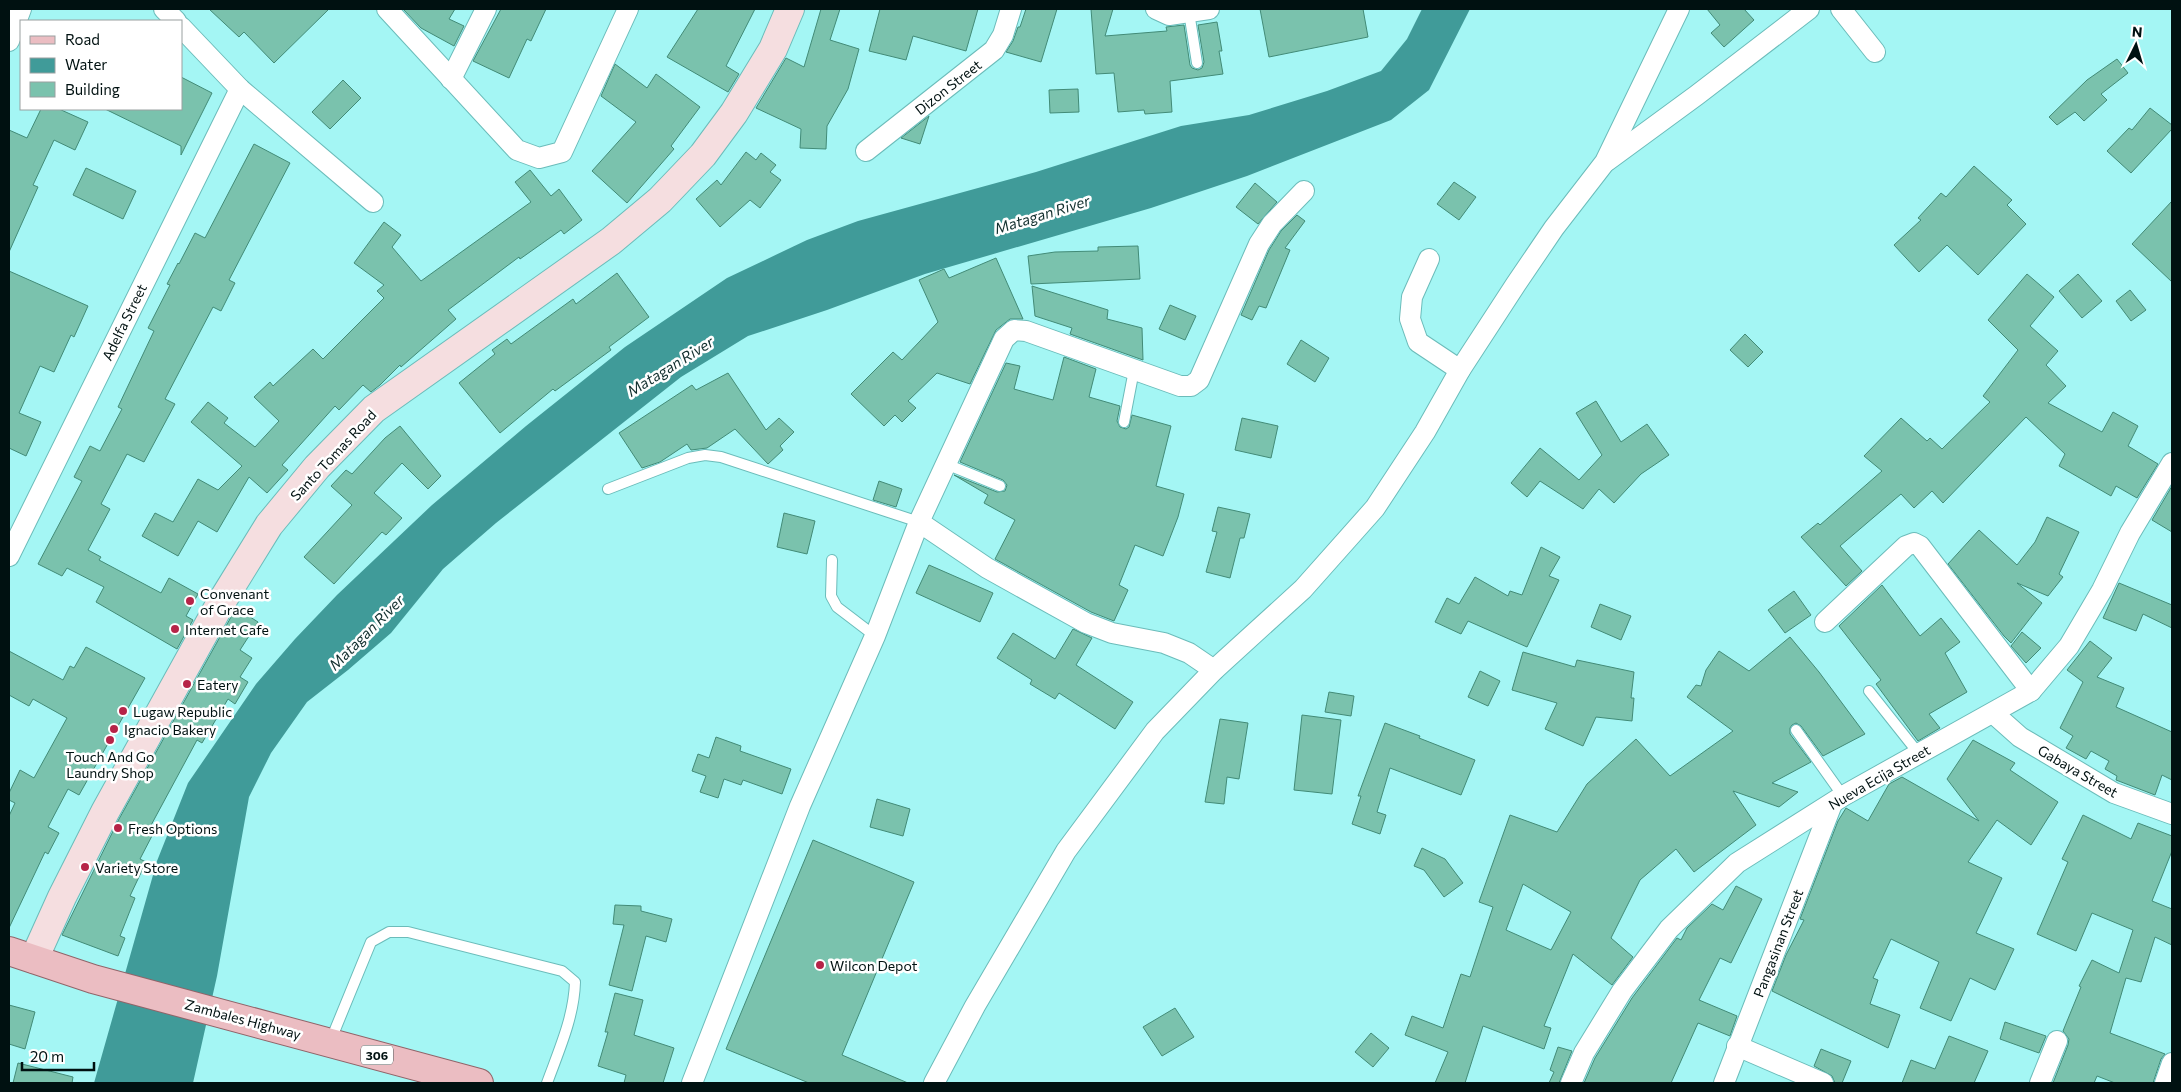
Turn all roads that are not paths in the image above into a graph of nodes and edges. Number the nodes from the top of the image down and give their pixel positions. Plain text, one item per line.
1 (21, 9) edge
2 (164, 9) edge
3 (387, 9) edge
4 (486, 9) edge
5 (628, 9) edge
6 (790, 9) edge
7 (1011, 9) edge
8 (1156, 9) edge
9 (1209, 9) edge
10 (1680, 9) edge
11 (1809, 9) edge
12 (1841, 9) edge
13 (1189, 12) junction
14 (175, 20) edge
15 (182, 28) edge
16 (9, 41) edge
17 (1876, 52) dead end
18 (1197, 63) dead end
19 (451, 79) junction
20 (240, 89) junction
21 (866, 151) dead end
22 (1605, 162) junction
23 (1304, 191) dead end
24 (373, 202) dead end
25 (1429, 259) dead end
26 (1134, 370) junction
27 (1460, 370) junction
28 (1124, 422) dead end
29 (2172, 463) edge
30 (946, 464) junction
31 (1000, 486) dead end
32 (608, 489) dead end
33 (919, 522) junction
34 (9, 556) edge
35 (832, 560) dead end
36 (1825, 622) dead end
37 (875, 636) junction
38 (1214, 670) junction
39 (1869, 691) dead end
40 (2031, 691) junction
41 (1993, 713) junction
42 (1796, 730) dead end
43 (1919, 754) junction
44 (1838, 800) junction
45 (2172, 814) edge
46 (9, 951) edge
47 (34, 959) junction
48 (2057, 1041) dead end
49 (330, 1042) junction
50 (1737, 1046) junction
51 (2172, 1063) edge
52 (479, 1083) edge
53 (547, 1083) edge
54 (692, 1083) edge
55 (934, 1083) edge
56 (1571, 1083) edge
57 (1724, 1083) edge
58 (1823, 1083) edge
59 (2040, 1083) edge
60 (2166, 1083) edge

1 - 16 street
2 - 14 street
3 - 19 street
4 - 19 street
5 - 19 street
6 - 47 street, Santo Tomas Road
7 - 21 street, Dizon Street
8 - 13 street
9 - 13 street
10 - 22 street
11 - 22 street
12 - 17 street
13 - 18 lane
15 - 20 street
20 - 24 street
20 - 34 street, Adelfa Street
22 - 27 street
23 - 26 street
25 - 27 street
26 - 28 lane
26 - 30 street
27 - 38 street
29 - 40 street, Nueva Ecija Street
30 - 31 lane
30 - 33 street
32 - 33 lane
33 - 37 street
33 - 38 street
35 - 37 lane
36 - 40 street
37 - 54 street
38 - 55 street
39 - 43 lane
40 - 41 street, Nueva Ecija Street
41 - 43 street, Nueva Ecija Street
41 - 45 street, Gabaya Street
42 - 44 lane
43 - 44 street, Nueva Ecija Street
44 - 50 street, Pangasinan Street
44 - 56 street, Nueva Ecija Street
46 - 47 main road, Zambales Highway / 306
47 - 49 main road, Zambales Highway / 306
48 - 59 street
49 - 52 main road, Zambales Highway / 306
49 - 53 lane
50 - 57 street, Pangasinan Street
50 - 58 street
51 - 60 street

